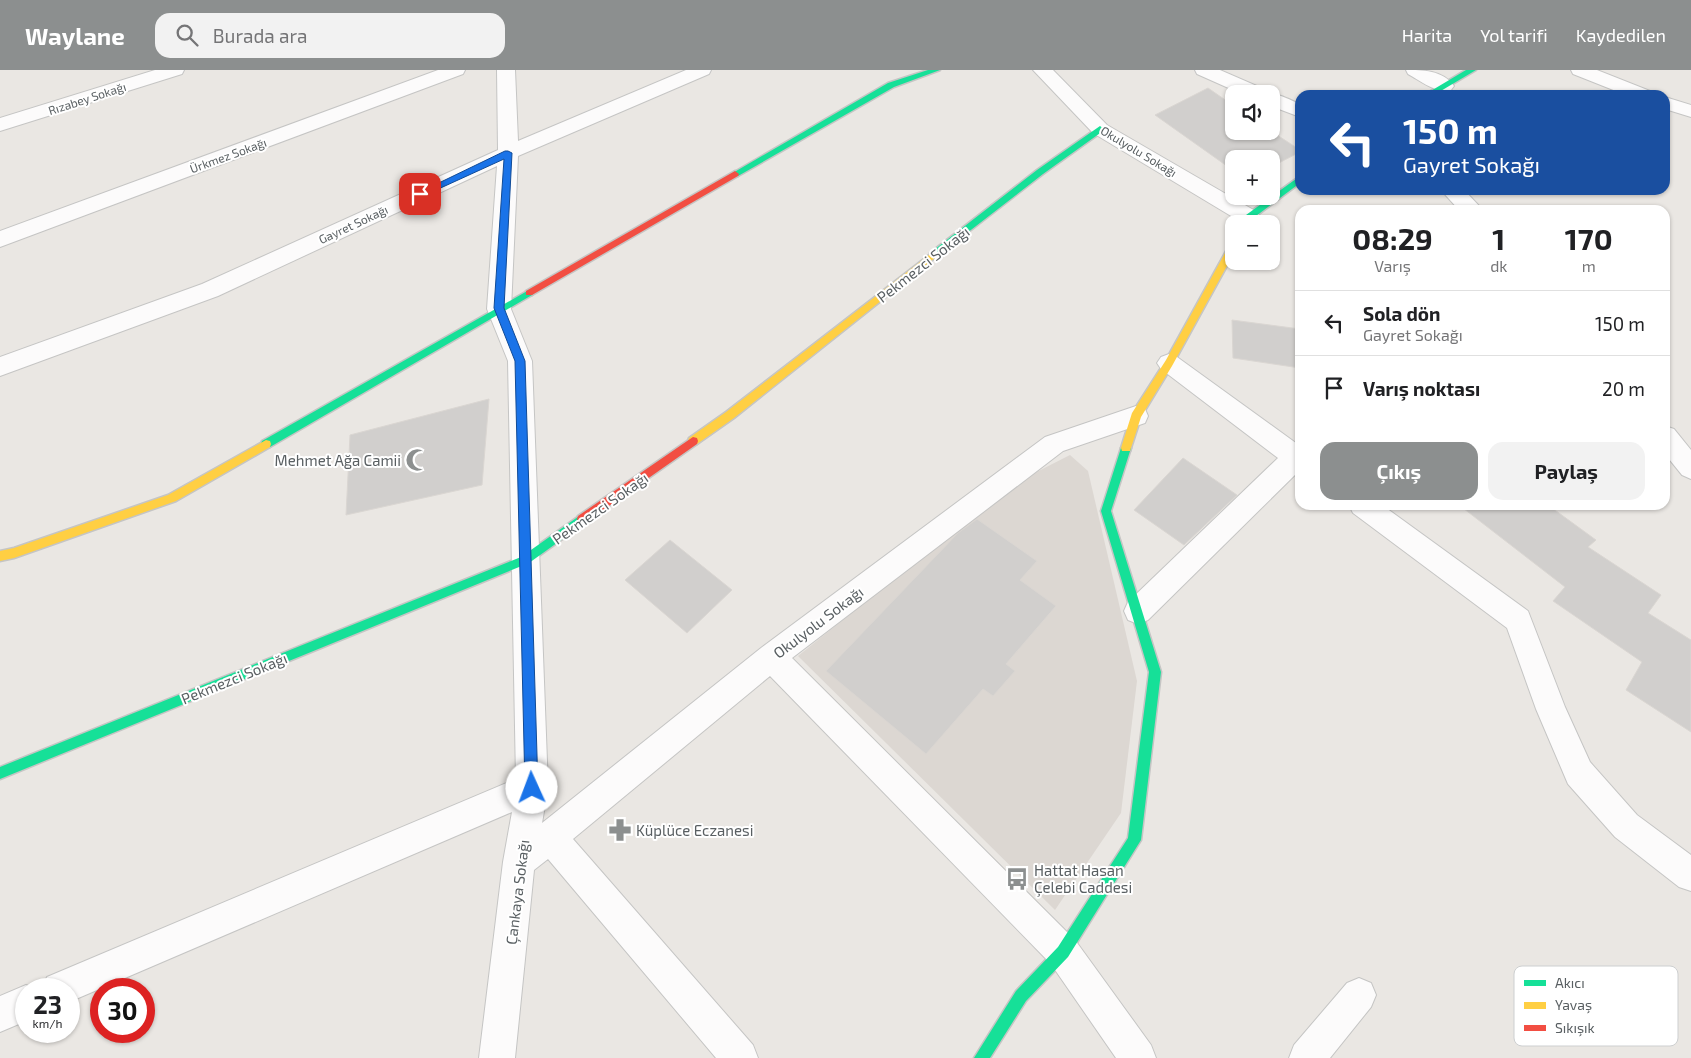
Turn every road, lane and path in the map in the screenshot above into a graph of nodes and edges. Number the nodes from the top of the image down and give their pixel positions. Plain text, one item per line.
1 (174, 70) edge
2 (456, 70) edge
3 (506, 70) edge
4 (702, 70) edge
5 (936, 70) edge
6 (1042, 70) edge
7 (1204, 70) edge
8 (1415, 70) edge
9 (1472, 70) edge
10 (1580, 70) edge
11 (1604, 75) edge
12 (1238, 85) edge
13 (1436, 90) edge
14 (1633, 90) edge
15 (1280, 103) edge
16 (1670, 105) edge
17 (1295, 109) edge
18 (1691, 111) edge
19 (0, 125) edge
20 (1100, 129) junction
21 (508, 153) junction
22 (1295, 184) edge
23 (1457, 195) edge
24 (1467, 205) edge
25 (1239, 215) edge
26 (1254, 215) edge
27 (0, 239) edge
28 (1225, 260) edge
29 (499, 308) junction
30 (1169, 363) junction
31 (0, 367) edge
32 (1136, 416) junction
33 (1670, 442) edge
34 (1295, 456) edge
35 (1295, 461) edge
36 (1691, 468) edge
37 (1369, 510) edge
38 (0, 556) edge
39 (525, 560) junction
40 (1138, 611) junction
41 (771, 657) junction
42 (0, 773) edge
43 (532, 788) junction
44 (550, 837) junction
45 (519, 862) junction
46 (1691, 875) edge
47 (1064, 952) junction
48 (80, 980) edge
49 (1359, 994) dead end
50 (15, 1008) edge
51 (0, 1014) edge
52 (496, 1058) edge
53 (740, 1058) edge
54 (981, 1058) edge
55 (1138, 1058) edge
56 (1307, 1058) edge

1 - 19 street, Rızabey Sokağı
2 - 27 street, Ürkmez Sokağı
3 - 21 street, Çankaya Sokağı
4 - 21 street, Gayret Sokağı
5 - 29 street
6 - 20 street, Okulyolu Sokağı
7 - 12 street
8 - 13 street
9 - 13 street
10 - 11 street
11 - 14 street
15 - 17 street
16 - 18 street
20 - 25 street, Okulyolu Sokağı
20 - 39 street, Pekmezci Sokağı
21 - 29 street, Çankaya Sokağı
21 - 31 street, Gayret Sokağı
22 - 26 street
23 - 24 street
28 - 30 street
29 - 38 street
29 - 39 street, Çankaya Sokağı
30 - 32 street
30 - 34 street
32 - 40 street
32 - 41 street, Okulyolu Sokağı
33 - 36 street
35 - 40 street
37 - 46 street
39 - 42 street, Pekmezci Sokağı
39 - 43 street, Çankaya Sokağı
40 - 47 street
41 - 44 street, Okulyolu Sokağı
41 - 47 street
43 - 45 street, Çankaya Sokağı
43 - 48 street
44 - 45 street, Okulyolu Sokağı
44 - 53 street
45 - 52 street, Çankaya Sokağı
47 - 54 street
47 - 55 street
49 - 56 street
50 - 51 street

